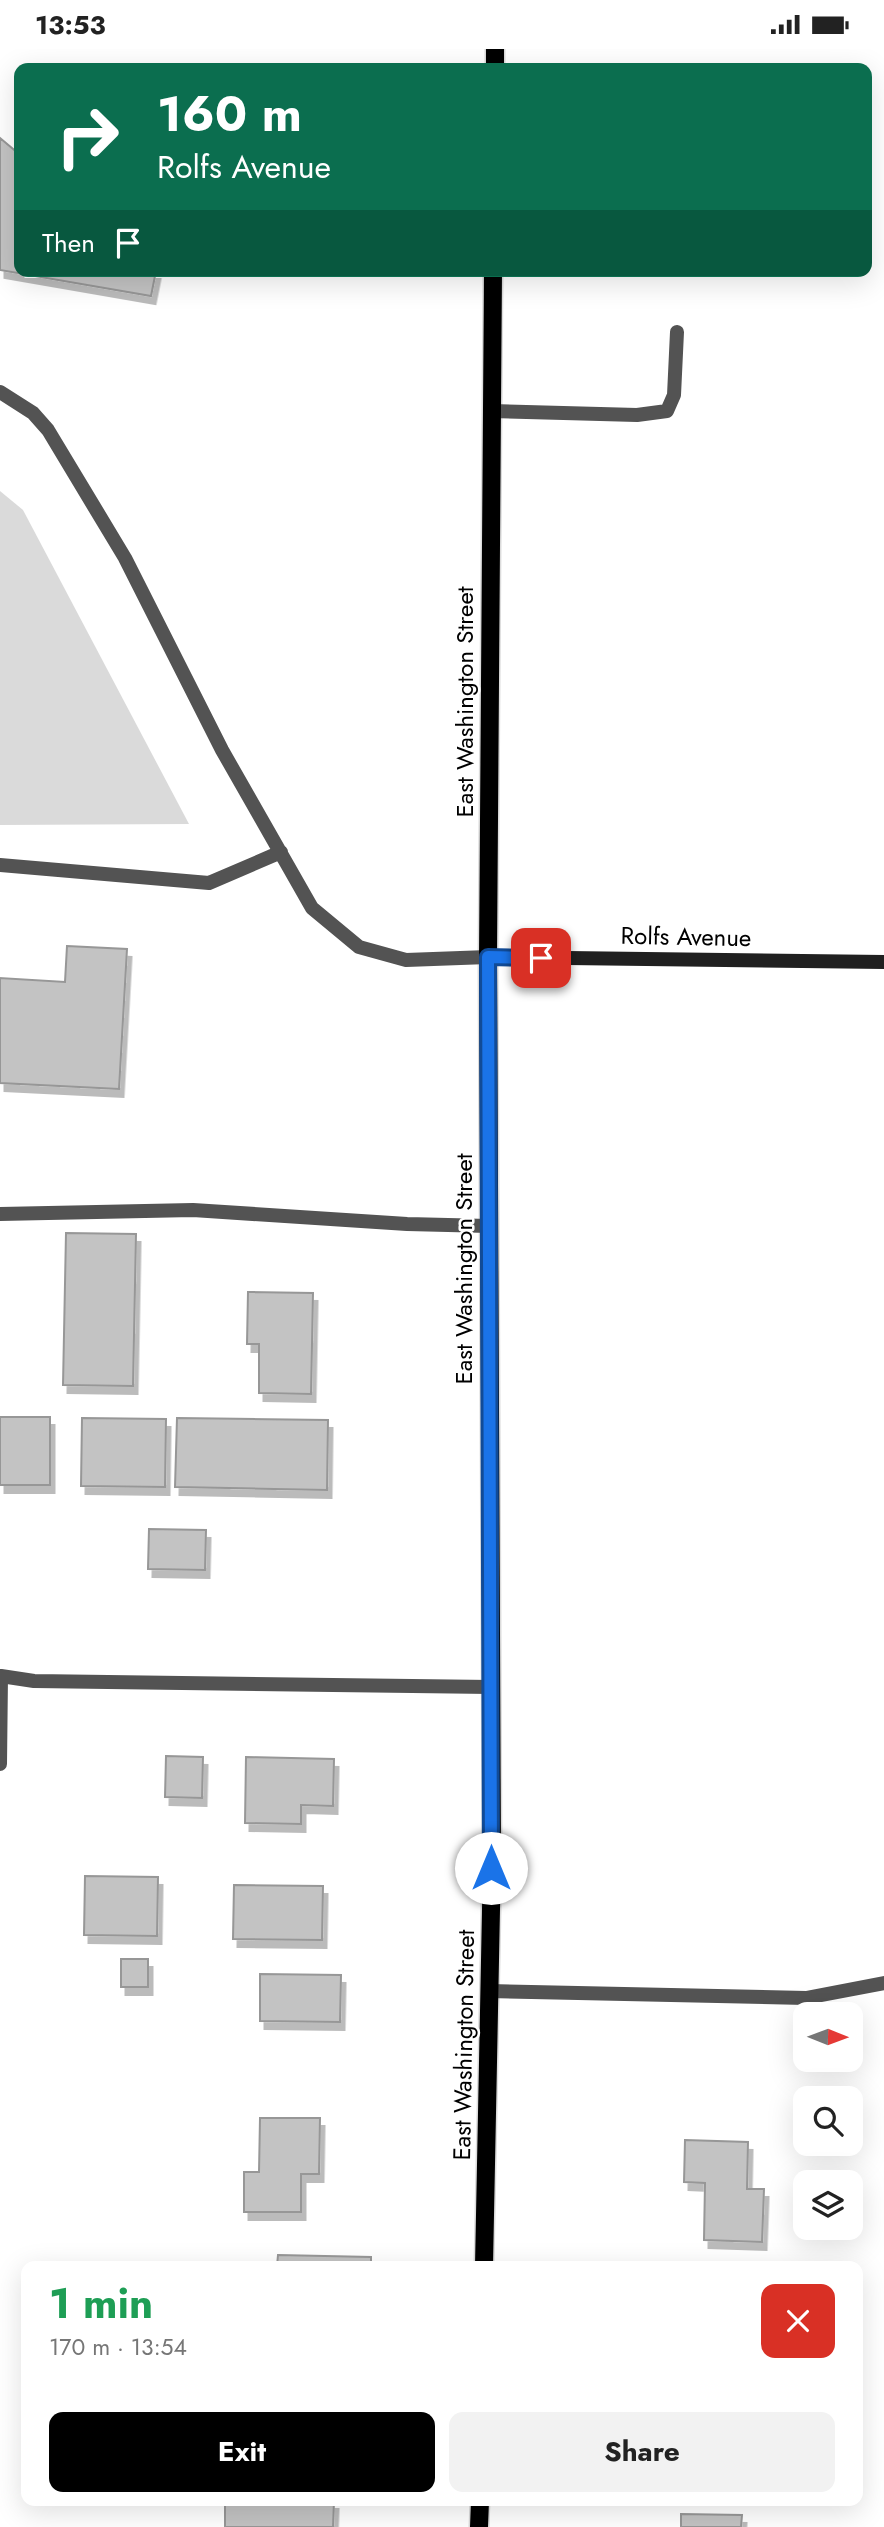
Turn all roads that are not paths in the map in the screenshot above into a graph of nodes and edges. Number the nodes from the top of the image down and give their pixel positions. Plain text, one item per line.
1 (493, 277) edge
2 (677, 332) dead end
3 (0, 392) edge
4 (492, 411) junction
5 (281, 852) junction
6 (0, 865) edge
7 (488, 957) junction
8 (884, 962) edge
9 (0, 1214) edge
10 (489, 1226) junction
11 (491, 1688) junction
12 (0, 1764) edge
13 (884, 1983) edge
14 (489, 1991) junction
15 (484, 2261) edge
16 (480, 2506) edge
17 (479, 2527) edge

1 - 4 main road, East Washington Street
2 - 4 lane
3 - 5 lane
4 - 7 main road, East Washington Street
5 - 6 lane
5 - 7 lane
7 - 8 street, Rolfs Avenue
7 - 10 main road, East Washington Street
9 - 10 lane
10 - 11 main road, East Washington Street
11 - 12 lane
11 - 14 main road, East Washington Street
13 - 14 lane
14 - 15 main road, East Washington Street
16 - 17 main road

